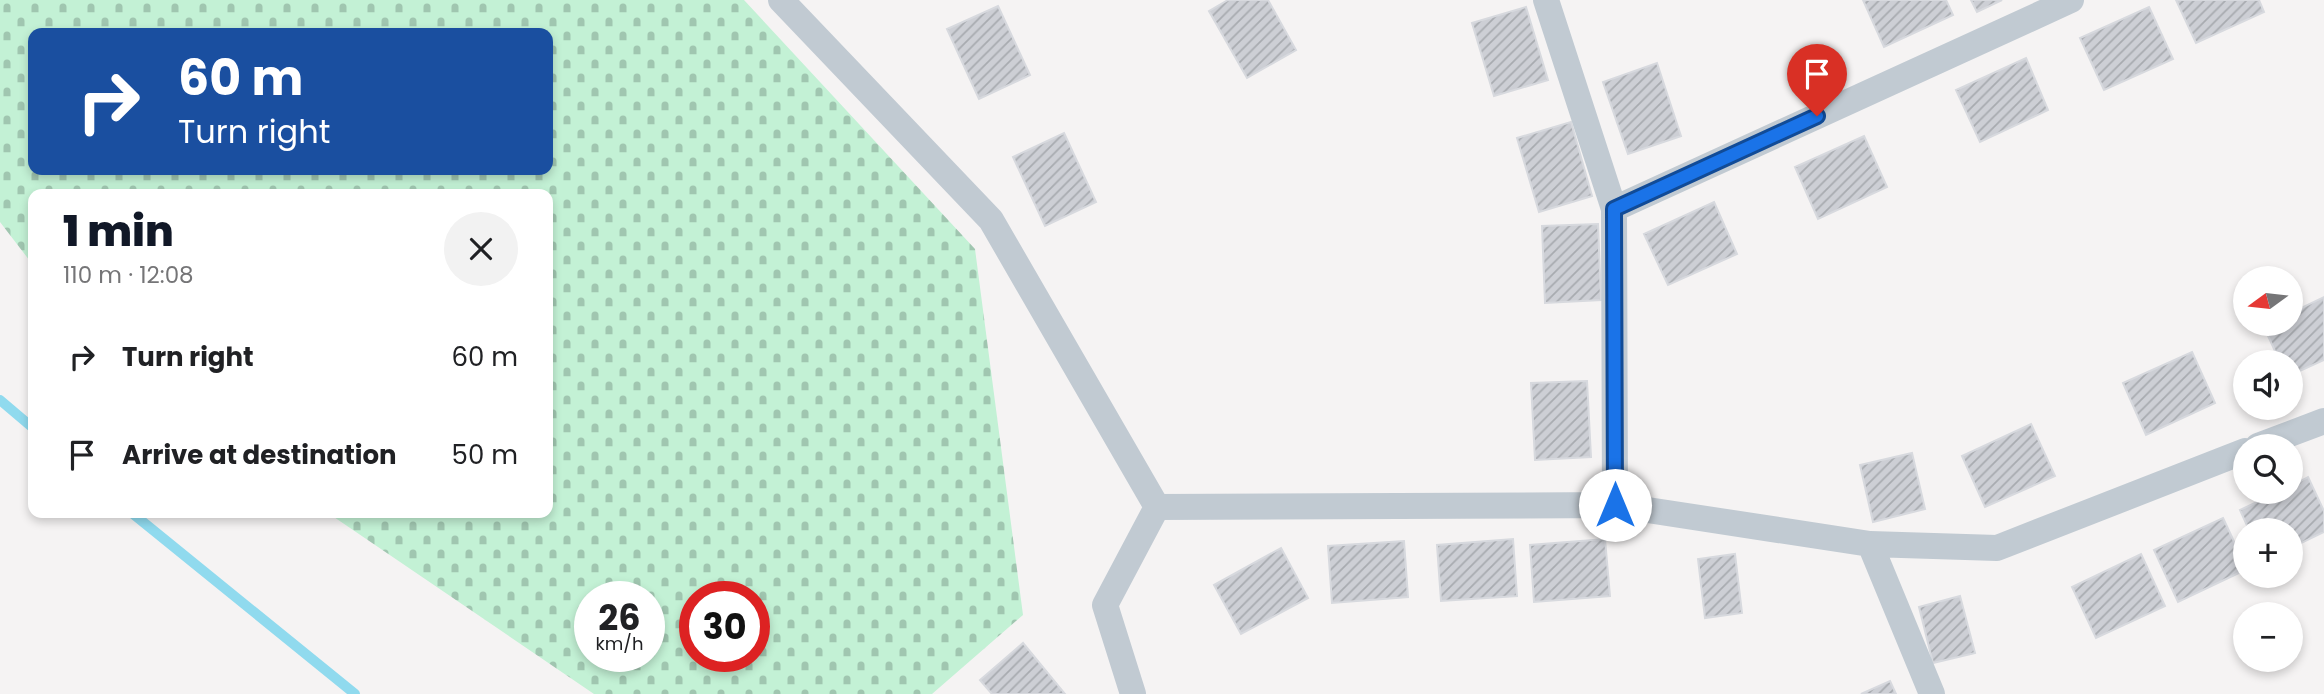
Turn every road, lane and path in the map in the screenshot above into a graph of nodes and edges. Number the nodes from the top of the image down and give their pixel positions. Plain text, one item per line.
1 (780, 0) edge
2 (1546, 0) edge
3 (2071, 0) edge
4 (1614, 209) junction
5 (2324, 421) edge
6 (2290, 434) edge
7 (2233, 456) edge
8 (1615, 505) junction
9 (1157, 507) junction
10 (1870, 544) junction
11 (1133, 694) edge
12 (1932, 694) edge

1 - 9 street
2 - 4 street
3 - 4 street
4 - 8 street
5 - 6 street
7 - 10 street
8 - 9 street
8 - 10 street
9 - 11 street
10 - 12 street

